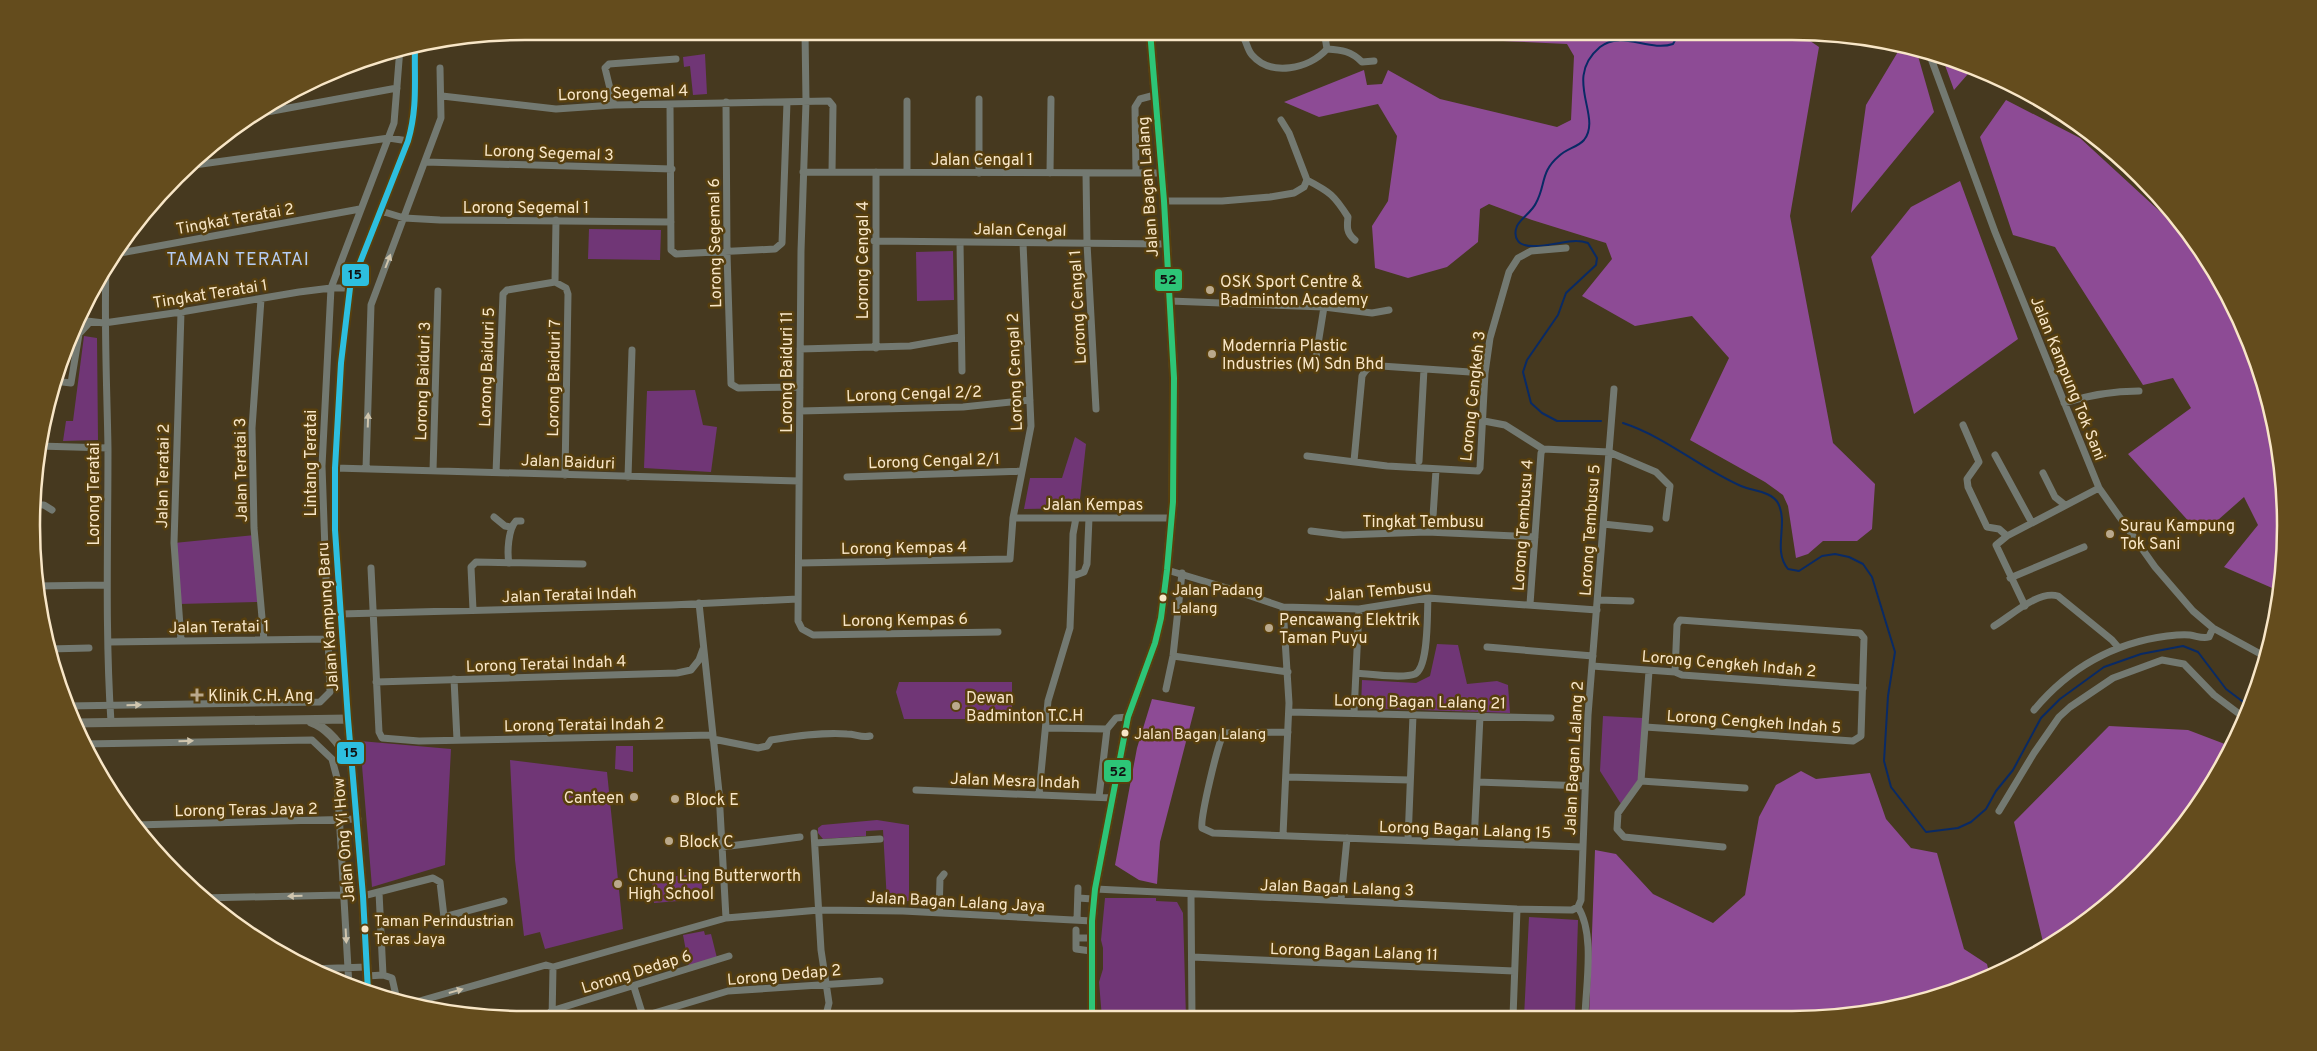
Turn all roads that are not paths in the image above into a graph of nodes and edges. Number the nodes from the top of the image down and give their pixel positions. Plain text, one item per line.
1 (805, 40) edge
2 (1151, 40) edge
3 (1246, 40) edge
4 (1326, 40) edge
5 (1327, 49) junction
6 (415, 53) edge
7 (399, 57) edge
8 (676, 59) dead end
9 (1374, 61) dead end
10 (1932, 61) edge
11 (440, 68) dead end
12 (397, 88) junction
13 (1155, 95) junction
14 (442, 96) junction
15 (979, 99) dead end
16 (1051, 99) dead end
17 (907, 101) dead end
18 (726, 102) junction
19 (787, 102) junction
20 (806, 102) junction
21 (670, 104) junction
22 (614, 105) junction
23 (274, 111) edge
24 (1281, 120) dead end
25 (388, 138) junction
26 (408, 142) junction
27 (425, 162) junction
28 (201, 164) edge
29 (672, 169) junction
30 (803, 172) junction
31 (832, 172) junction
32 (876, 172) junction
33 (907, 172) junction
34 (979, 173) junction
35 (1050, 173) junction
36 (1086, 173) junction
37 (1136, 173) junction
38 (1161, 174) junction
39 (1307, 180) junction
40 (1164, 201) junction
41 (360, 209) junction
42 (381, 211) junction
43 (404, 218) junction
44 (556, 220) junction
45 (671, 222) junction
46 (1354, 240) dead end
47 (874, 241) junction
48 (960, 242) junction
49 (1023, 243) junction
50 (1087, 244) junction
51 (1166, 244) junction
52 (1566, 248) dead end
53 (125, 252) edge
54 (727, 253) junction
55 (105, 282) edge
56 (558, 283) junction
57 (331, 288) junction
58 (350, 288) junction
59 (438, 292) dead end
60 (261, 299) junction
61 (1170, 301) junction
62 (1324, 306) junction
63 (1389, 310) dead end
64 (181, 312) junction
65 (85, 321) edge
66 (90, 322) junction
67 (104, 322) junction
68 (80, 333) edge
69 (79, 336) edge
70 (962, 337) junction
71 (876, 348) junction
72 (800, 349) junction
73 (632, 350) dead end
74 (1315, 363) dead end
75 (1424, 369) junction
76 (962, 371) dead end
77 (1485, 373) junction
78 (62, 381) edge
79 (800, 387) junction
80 (1614, 389) dead end
81 (2139, 391) dead end
82 (1030, 400) junction
83 (2064, 403) junction
84 (1096, 409) dead end
85 (800, 411) junction
86 (1484, 420) junction
87 (1963, 425) dead end
88 (47, 446) edge
89 (108, 448) junction
90 (1543, 449) junction
91 (1609, 452) junction
92 (1307, 456) dead end
93 (1995, 456) dead end
94 (1354, 461) junction
95 (1419, 461) dead end
96 (335, 468) junction
97 (366, 469) junction
98 (1436, 470) junction
99 (432, 471) junction
100 (1022, 471) junction
101 (496, 473) junction
102 (2043, 473) dead end
103 (565, 475) junction
104 (628, 476) junction
105 (847, 477) dead end
106 (799, 481) junction
107 (2099, 488) junction
108 (41, 505) edge
109 (2065, 506) junction
110 (52, 510) dead end
111 (494, 517) dead end
112 (1013, 518) junction
113 (1076, 518) junction
114 (1088, 518) junction
115 (1172, 518) junction
116 (1666, 518) dead end
117 (521, 520) dead end
118 (2032, 523) junction
119 (1603, 524) junction
120 (511, 527) junction
121 (1650, 529) dead end
122 (1311, 531) dead end
123 (1432, 532) junction
124 (2007, 536) junction
125 (1535, 537) junction
126 (2084, 547) dead end
127 (506, 552) junction
128 (1010, 559) joint
129 (799, 562) junction
130 (497, 563) junction
131 (509, 563) junction
132 (583, 564) dead end
133 (371, 568) dead end
134 (1167, 570) junction
135 (1182, 573) junction
136 (1072, 574) junction
137 (2010, 578) junction
138 (106, 585) junction
139 (44, 586) edge
140 (798, 598) junction
141 (1428, 598) junction
142 (1598, 600) junction
143 (1631, 601) dead end
144 (699, 603) junction
145 (1530, 604) junction
146 (2025, 606) junction
147 (1283, 607) junction
148 (1359, 609) junction
149 (473, 610) junction
150 (1597, 610) junction
151 (373, 613) junction
152 (340, 614) junction
153 (1994, 626) dead end
154 (2213, 628) junction
155 (998, 632) dead end
156 (813, 635) joint
157 (330, 639) junction
158 (181, 640) junction
159 (264, 640) junction
160 (108, 642) junction
161 (1487, 647) dead end
162 (2118, 647) junction
163 (56, 648) edge
164 (89, 648) dead end
165 (703, 648) junction
166 (2259, 653) edge
167 (1173, 656) junction
168 (1593, 656) junction
169 (1592, 666) junction
170 (1649, 671) junction
171 (1288, 672) junction
172 (1675, 672) junction
173 (1356, 673) junction
174 (454, 679) junction
175 (376, 682) junction
176 (1863, 688) junction
177 (1166, 689) dead end
178 (75, 706) edge
179 (110, 706) junction
180 (2034, 710) dead end
181 (1289, 712) junction
182 (1354, 714) junction
183 (2239, 714) edge
184 (1413, 715) junction
185 (1480, 716) junction
186 (1128, 717) junction
187 (1551, 718) dead end
188 (306, 720) junction
189 (348, 720) junction
190 (110, 722) junction
191 (82, 723) edge
192 (1645, 727) junction
193 (1046, 728) junction
194 (1107, 729) junction
195 (1288, 732) junction
196 (870, 736) dead end
197 (713, 737) junction
198 (457, 740) junction
199 (92, 744) edge
200 (352, 766) junction
201 (1286, 777) junction
202 (1410, 780) junction
203 (1641, 781) junction
204 (1477, 782) junction
205 (1585, 786) junction
206 (1745, 788) dead end
207 (916, 790) dead end
208 (1039, 794) junction
209 (1099, 797) junction
210 (1113, 798) junction
211 (1999, 811) dead end
212 (340, 820) junction
213 (358, 820) junction
214 (143, 825) edge
215 (814, 833) dead end
216 (1284, 835) junction
217 (800, 837) dead end
218 (1346, 838) junction
219 (880, 839) dead end
220 (1408, 840) junction
221 (815, 843) junction
222 (1474, 843) junction
223 (722, 847) junction
224 (1582, 847) junction
225 (1723, 847) dead end
226 (944, 874) dead end
227 (1078, 888) dead end
228 (1095, 889) junction
229 (379, 892) junction
230 (344, 895) junction
231 (1191, 895) junction
232 (364, 896) junction
233 (213, 898) edge
234 (1078, 898) junction
235 (1094, 899) junction
236 (1341, 900) junction
237 (504, 901) dead end
238 (1578, 907) junction
239 (1518, 909) junction
240 (819, 910) junction
241 (939, 912) junction
242 (726, 918) junction
243 (1077, 920) junction
244 (1092, 921) junction
245 (1091, 938) junction
246 (1091, 951) junction
247 (729, 956) dead end
248 (1192, 957) junction
249 (553, 967) junction
250 (348, 968) junction
251 (328, 969) edge
252 (367, 971) junction
253 (1514, 971) junction
254 (383, 975) junction
255 (349, 977) edge
256 (880, 981) dead end
257 (826, 983) junction
258 (368, 984) edge
259 (634, 987) junction
260 (395, 993) edge
261 (423, 1000) edge
262 (551, 1011) edge
263 (565, 1011) edge
264 (641, 1011) edge
265 (665, 1011) edge
266 (827, 1011) edge
267 (1092, 1011) edge
268 (1192, 1011) edge
269 (1513, 1011) edge
270 (1585, 1011) edge

1 - 20 street, Lorong Baiduri 11
2 - 13 main road, Jalan Bagan Lalang
3 - 5 street
4 - 5 street
5 - 9 street
6 - 26 street, Jalan Kampung Baru
7 - 12 street, Lintang Teratai
8 - 22 street
10 - 83 street, Jalan Kampung Tok Sani
11 - 14 street
12 - 23 street
12 - 25 street, Lintang Teratai
13 - 37 street, Jalan Bagan Lalang
13 - 38 main road, Jalan Bagan Lalang
14 - 22 street, Lorong Segemal 4
14 - 27 street
15 - 34 street
16 - 35 street
17 - 33 street
18 - 19 street, Lorong Segemal 4
18 - 21 street, Lorong Segemal 4
18 - 54 street, Lorong Segemal 6
19 - 20 street, Lorong Segemal 4
19 - 54 street
20 - 30 street, Lorong Baiduri 11
20 - 31 street, Lorong Segemal 4
21 - 22 street, Lorong Segemal 4
21 - 29 street
24 - 39 street
25 - 26 street
25 - 28 street
25 - 41 street, Lintang Teratai
26 - 42 street, Jalan Kampung Baru
27 - 29 street, Lorong Segemal 3
27 - 43 street
29 - 45 street
30 - 31 street, Jalan Cengal 1
30 - 72 street, Lorong Baiduri 11
31 - 32 street, Jalan Cengal 1
32 - 33 street, Jalan Cengal 1
32 - 47 street, Lorong Cengal 4
33 - 34 street, Jalan Cengal 1
34 - 35 street, Jalan Cengal 1
35 - 36 street, Jalan Cengal 1
36 - 37 street, Jalan Cengal 1
36 - 50 street, Lorong Cengal 1
37 - 38 street, Jalan Cengal 1
38 - 40 main road, Jalan Bagan Lalang
39 - 40 street
39 - 46 street
40 - 51 main road, Jalan Bagan Lalang
41 - 53 street, Tingkat Teratai 2
41 - 57 street, Lintang Teratai
42 - 43 street, Lorong Segemal 1
42 - 58 street, Jalan Kampung Baru
43 - 44 street, Lorong Segemal 1
97 -> 43 street
44 - 45 street, Lorong Segemal 1
44 - 56 street, Lorong Baiduri 7
45 - 54 street
47 - 48 street, Jalan Cengal
47 - 71 street, Lorong Cengal 4
48 - 49 street, Jalan Cengal
48 - 70 street
49 - 50 street, Jalan Cengal
49 - 82 street, Lorong Cengal 2
50 - 51 street, Jalan Cengal
50 - 84 street, Lorong Cengal 1
51 - 61 main road, Jalan Bagan Lalang
52 - 77 street, Lorong Cengkeh 3
54 - 79 street, Lorong Segemal 6
55 - 67 street, Lorong Teratai
56 - 101 street, Lorong Baiduri 5
56 - 103 street, Lorong Baiduri 7
57 - 58 street, Tingkat Teratai 1
57 - 60 street, Tingkat Teratai 1
57 - 157 street, Lintang Teratai
58 - 96 street, Jalan Kampung Baru
59 - 99 street, Lorong Baiduri 3
60 - 64 street, Tingkat Teratai 1
60 - 159 street, Jalan Teratai 3
61 - 62 street
61 - 115 main road, Jalan Bagan Lalang
62 - 63 street
62 - 74 street
64 - 67 street, Tingkat Teratai 1
64 - 158 street, Jalan Teratai 2
65 - 66 street, Tingkat Teratai 1
66 - 67 street, Tingkat Teratai 1
66 - 68 street
67 - 89 street, Lorong Teratai
69 - 78 street
70 - 71 street
70 - 76 street
71 - 72 street
72 - 79 street, Lorong Baiduri 11
73 - 104 street
75 - 77 street
75 - 94 street
75 - 95 street
77 - 86 street, Lorong Cengkeh 3
79 - 85 street, Lorong Baiduri 11
80 - 91 street, Lorong Tembusu 5
81 - 83 street
82 - 85 street, Lorong Cengal 2/2
82 - 100 street, Lorong Cengal 2
83 - 107 street, Jalan Kampung Tok Sani
85 - 106 street, Lorong Baiduri 11
86 - 90 street
86 - 98 street, Lorong Cengkeh 3
87 - 124 street
88 - 89 street
89 - 138 street, Lorong Teratai
90 - 91 street
90 - 125 street, Lorong Tembusu 4
91 - 116 street
91 - 119 street, Lorong Tembusu 5
92 - 94 street
93 - 118 street
94 - 98 street
96 - 97 street, Jalan Baiduri
96 - 152 street, Jalan Kampung Baru
97 - 99 street, Jalan Baiduri
98 - 123 street, Lorong Cengkeh 3
99 - 101 street, Jalan Baiduri
100 - 105 street, Lorong Cengal 2/1
100 - 112 street, Lorong Cengal 2
101 - 103 street, Jalan Baiduri
102 - 109 street
103 - 104 street, Jalan Baiduri
104 - 106 street, Jalan Baiduri
106 - 129 street, Lorong Baiduri 11
107 - 109 street
107 - 154 street, Jalan Kampung Tok Sani
108 - 110 street
109 - 118 street
111 - 120 street
112 - 113 street, Jalan Kempas
112 - 128 street, Lorong Cengal 2
113 - 114 street, Jalan Kempas
113 - 136 street
114 - 115 street, Jalan Kempas
114 - 136 street
115 - 134 main road, Jalan Bagan Lalang
117 - 120 street
118 - 124 street
119 - 121 street
119 - 142 street, Lorong Tembusu 5
120 - 127 street
122 - 123 street, Tingkat Tembusu
123 - 125 street, Tingkat Tembusu
124 - 137 street
125 - 145 street, Lorong Tembusu 4
126 - 137 street
127 - 130 street
127 - 131 street
128 - 129 street, Lorong Kempas 4
129 - 140 street, Lorong Baiduri 11
130 - 131 street
130 - 149 street
131 - 132 street
133 - 151 street
134 - 135 street, Jalan Tembusu
134 - 186 main road, Jalan Bagan Lalang
135 - 147 street, Jalan Tembusu
135 - 167 street
136 - 193 street
137 - 146 street
138 - 139 street
138 - 160 street, Lorong Teratai
140 - 144 street, Jalan Teratai Indah
140 - 156 street, Lorong Baiduri 11
141 - 145 street, Jalan Tembusu
141 - 148 street, Jalan Tembusu
141 - 173 street
142 - 143 street
142 - 150 street, Lorong Tembusu 5
144 - 149 street, Jalan Teratai Indah
144 - 165 street
145 - 150 street, Jalan Tembusu
146 - 153 street
146 - 162 street
147 - 148 street, Jalan Tembusu
147 - 171 street
148 - 173 street
149 - 151 street, Jalan Teratai Indah
150 - 168 street, Jalan Bagan Lalang 2
151 - 152 street, Jalan Teratai Indah
151 - 175 street
152 - 189 street, Jalan Kampung Baru
154 - 162 street
154 - 166 street, Jalan Kampung Tok Sani
155 - 156 street, Lorong Kempas 6
157 - 159 street, Jalan Teratai 1
179 -> 157 street
158 - 159 street, Jalan Teratai 1
158 - 160 street, Jalan Teratai 1
160 - 179 street, Lorong Teratai
161 - 168 street
162 - 180 street
163 - 164 street
165 - 174 street, Lorong Teratai Indah 4
165 - 197 street
167 - 171 street
167 - 177 street
168 - 169 street, Jalan Bagan Lalang 2
169 - 170 street, Lorong Cengkeh Indah 2
169 - 205 street, Jalan Bagan Lalang 2
170 - 172 street, Lorong Cengkeh Indah 2
170 - 192 street
171 - 181 street
172 - 176 street, Lorong Cengkeh Indah 2
172 - 176 street
173 - 182 street
174 - 175 street, Lorong Teratai Indah 4
174 - 198 street
175 - 198 street
176 - 192 street, Lorong Cengkeh Indah 5
178 - 179 street
179 - 190 street, Lorong Teratai
181 - 182 street, Lorong Bagan Lalang 21
181 - 195 street
182 - 184 street, Lorong Bagan Lalang 21
183 - 211 street
184 - 185 street, Lorong Bagan Lalang 21
184 - 202 street
185 - 187 street, Lorong Bagan Lalang 21
185 - 204 street
186 - 194 street
186 - 210 main road, Jalan Bagan Lalang
188 - 189 main road
188 - 190 main road
188 - 200 main road
189 - 200 main road, Jalan Ong Yi How
190 - 191 main road
192 - 203 street
193 - 194 street
193 - 208 street
194 - 209 street
195 - 201 street
195 - 216 street, Lorong Bagan Lalang 15
196 - 197 street, Lorong Teratai Indah 2
197 - 198 street, Lorong Teratai Indah 2
197 - 223 street
199 -> 212 street, Jalan Ong Yi How
200 - 213 main road, Jalan Ong Yi How
201 - 202 street
201 - 216 street
202 - 220 street
203 - 206 street
203 - 225 street
204 - 205 street
204 - 222 street
205 - 224 street, Jalan Bagan Lalang 2
207 - 208 street, Jalan Mesra Indah
208 - 209 street, Jalan Mesra Indah
209 - 210 street, Jalan Mesra Indah
210 - 228 main road, Jalan Bagan Lalang
212 - 213 street, Lorong Teras Jaya 2
212 - 214 street, Lorong Teras Jaya 2
212 - 230 street, Jalan Ong Yi How
213 - 232 main road, Jalan Ong Yi How
215 - 221 street
216 - 218 street, Lorong Bagan Lalang 15
217 - 223 street
218 - 220 street, Lorong Bagan Lalang 15
218 - 236 street
219 - 221 street
220 - 222 street, Lorong Bagan Lalang 15
221 - 240 street
222 - 224 street, Lorong Bagan Lalang 15
223 - 242 street
224 - 238 street, Jalan Bagan Lalang 2
226 - 241 street
227 - 234 street
228 - 231 street, Jalan Bagan Lalang 3
228 - 235 main road, Jalan Bagan Lalang
229 - 232 street
229 - 237 street
229 - 254 street
230 -> 233 street
230 -> 250 street, Jalan Ong Yi How
231 - 236 street, Jalan Bagan Lalang 3
231 - 248 street
232 - 252 main road, Jalan Ong Yi How
234 - 235 street
234 - 243 street
235 - 244 main road, Jalan Bagan Lalang
236 - 239 street, Jalan Bagan Lalang 3
238 - 239 street, Jalan Bagan Lalang 3
238 - 270 street
239 - 253 street
240 - 241 street, Jalan Bagan Lalang Jaya
240 - 242 street, Jalan Bagan Lalang Jaya
240 - 257 street
241 - 243 street, Jalan Bagan Lalang Jaya
242 - 249 street
243 - 244 street, Jalan Bagan Lalang Jaya
244 - 245 main road, Jalan Bagan Lalang
245 - 246 main road, Jalan Bagan Lalang
245 - 246 street
246 - 267 main road, Jalan Bagan Lalang
247 - 259 street, Lorong Dedap 6
248 - 253 street, Lorong Bagan Lalang 11
248 - 268 street
261 -> 249 street
249 - 262 street
250 - 251 street
250 - 252 street
250 - 255 street, Jalan Ong Yi How
252 - 254 street
252 - 258 main road, Jalan Ong Yi How
253 - 269 street
254 - 260 street
256 - 257 street, Lorong Dedap 2
257 - 265 street, Lorong Dedap 2
257 - 266 street
259 - 263 street, Lorong Dedap 6
259 - 264 street

